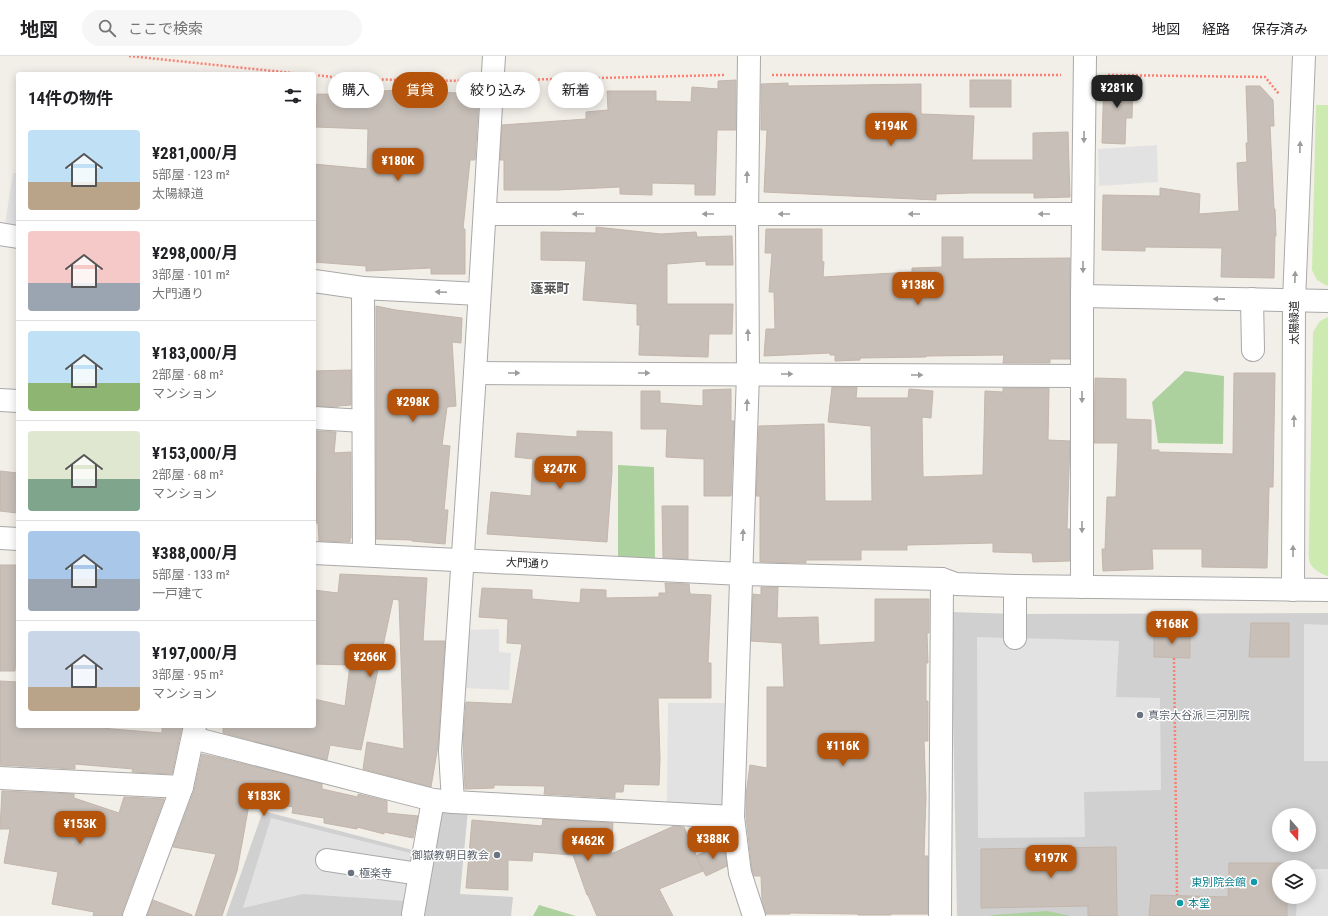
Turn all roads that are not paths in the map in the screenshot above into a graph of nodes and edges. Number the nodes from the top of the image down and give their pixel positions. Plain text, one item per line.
1 (494, 56) edge
2 (749, 56) edge
3 (1085, 56) edge
4 (1304, 56) edge
5 (485, 214) junction
6 (747, 214) junction
7 (1083, 214) junction
8 (0, 234) edge
9 (16, 237) edge
10 (316, 281) edge
11 (363, 288) junction
12 (480, 294) junction
13 (1082, 296) junction
14 (1252, 299) junction
15 (1294, 301) junction
16 (1328, 301) edge
17 (1253, 350) dead end
18 (475, 373) junction
19 (748, 374) junction
20 (1082, 376) junction
21 (0, 400) edge
22 (16, 401) edge
23 (316, 418) edge
24 (363, 421) junction
25 (0, 538) edge
26 (16, 539) edge
27 (316, 553) edge
28 (364, 556) junction
29 (463, 560) junction
30 (742, 574) junction
31 (942, 579) junction
32 (1015, 586) junction
33 (1082, 587) junction
34 (1293, 590) junction
35 (1328, 590) edge
36 (1015, 638) dead end
37 (194, 732) edge
38 (0, 778) edge
39 (182, 787) junction
40 (443, 801) junction
41 (733, 817) junction
42 (327, 860) dead end
43 (419, 874) junction
44 (413, 914) dead end
45 (134, 916) edge
46 (754, 916) edge
47 (940, 916) edge

1 - 5 street
6 -> 2 street
3 -> 7 street
15 -> 4 street, 太陽緑道
6 -> 5 street
5 - 12 street
7 -> 6 street
19 -> 6 street
7 -> 13 street
8 - 9 street
10 - 11 street
12 -> 11 street
11 - 24 street
12 - 18 street
14 -> 13 street
13 - 20 street
14 - 15 street
14 - 17 street
15 - 16 street
34 -> 15 street, 太陽緑道
18 -> 19 street
18 - 29 street
19 -> 20 street
30 -> 19 street
20 -> 33 street
21 - 22 street
23 - 24 street
24 - 28 street
25 - 26 street
27 - 28 street, 大門通り
28 - 29 street, 大門通り
29 - 30 street, 大門通り
29 - 40 street
30 - 31 street, 大門通り
30 - 41 street
31 - 32 street, 大門通り
31 - 47 street
32 - 33 street, 大門通り
32 - 36 street
33 - 34 street, 大門通り
34 - 35 street, 大門通り
37 - 39 street
37 - 40 street
38 - 39 street
39 - 45 street
40 - 41 street
40 - 43 street
41 - 46 street
42 - 43 street
43 - 44 street

